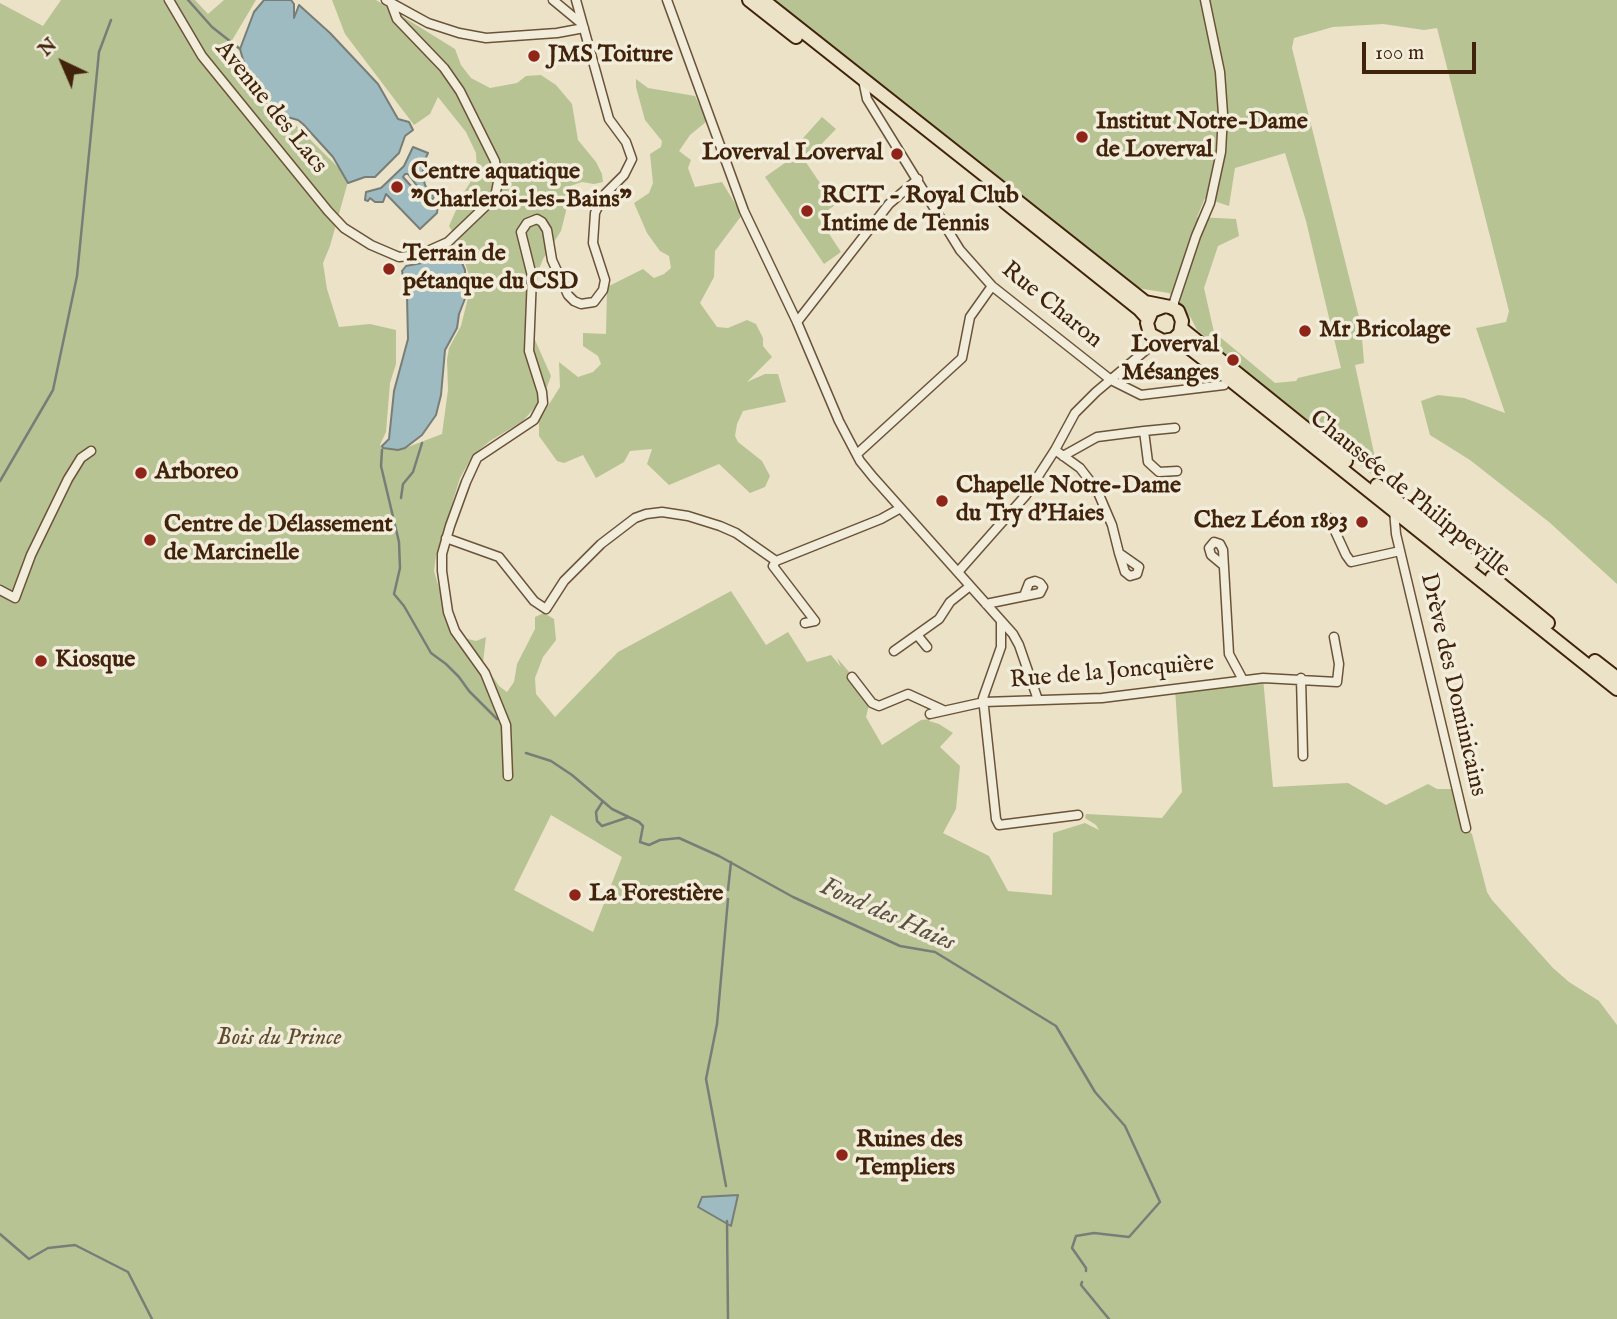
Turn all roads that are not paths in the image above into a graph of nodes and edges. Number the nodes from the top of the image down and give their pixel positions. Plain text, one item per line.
1 (169, 0) edge
2 (552, 0) edge
3 (576, 0) edge
4 (667, 0) edge
5 (749, 0) edge
6 (763, 0) edge
7 (1205, 0) edge
8 (389, 2) edge
9 (583, 26) junction
10 (864, 86) junction
11 (918, 180) junction
12 (992, 286) junction
13 (1170, 307) junction
14 (1148, 319) junction
15 (797, 322) junction
16 (1182, 328) junction
17 (1160, 338) junction
18 (1111, 380) junction
19 (1224, 385) dead end
20 (1175, 428) dead end
21 (1144, 431) junction
22 (1055, 450) junction
23 (90, 451) dead end
24 (857, 454) junction
25 (1063, 456) junction
26 (1177, 471) dead end
27 (899, 509) junction
28 (1394, 510) junction
29 (1329, 519) dead end
30 (446, 538) junction
31 (1400, 551) junction
32 (1119, 553) dead end
33 (776, 561) junction
34 (1223, 565) dead end
35 (958, 572) junction
36 (970, 586) junction
37 (0, 590) edge
38 (1024, 596) dead end
39 (986, 604) junction
40 (1001, 621) junction
41 (805, 623) dead end
42 (918, 636) junction
43 (1334, 637) dead end
44 (927, 647) dead end
45 (894, 651) dead end
46 (852, 677) dead end
47 (1301, 678) junction
48 (1617, 678) edge
49 (1243, 680) junction
50 (1617, 689) edge
51 (1038, 700) junction
52 (984, 702) junction
53 (943, 710) junction
54 (930, 714) dead end
55 (1303, 756) dead end
56 (508, 776) dead end
57 (1078, 816) dead end
58 (1466, 828) dead end

1 - 8 street, Avenue des Lacs
2 - 9 street
3 - 9 street
4 - 15 street
5 - 10 main road
6 - 10 main road
7 - 13 street
8 - 9 street
9 - 30 street
10 - 11 street, Rue Charon
10 - 13 main road
10 - 14 main road
11 - 12 street, Rue Charon
11 - 15 street
12 - 18 street, Rue Charon
12 - 24 street
13 - 14 main road
13 - 16 main road
14 - 17 main road
15 - 24 street
16 - 17 main road
16 - 48 main road, Chaussée de Philippeville
17 - 18 street
17 - 28 main road, Chaussée de Philippeville
18 - 19 street, Rue Charon
18 - 22 street
20 - 21 street
21 - 25 street
21 - 26 street
22 - 25 street
22 - 35 street
23 - 37 street
24 - 27 street
25 - 32 street
27 - 33 street
27 - 35 street
28 - 31 street, Drève des Dominicains
28 - 50 main road, Chaussée de Philippeville
29 - 31 street, Drève des Dominicains
30 - 33 street
30 - 56 street
31 - 58 street, Drève des Dominicains
33 - 41 street
34 - 49 street, Rue de la Joncquière
35 - 36 street
36 - 39 street
36 - 42 street
38 - 39 street
39 - 40 street
40 - 51 street
40 - 52 street
42 - 44 street
42 - 45 street
43 - 47 street, Rue de la Joncquière
46 - 53 street
47 - 49 street, Rue de la Joncquière
47 - 55 street
49 - 51 street, Rue de la Joncquière
51 - 52 street, Rue de la Joncquière
52 - 53 street, Rue de la Joncquière
52 - 57 street
53 - 54 street, Rue de la Joncquière

